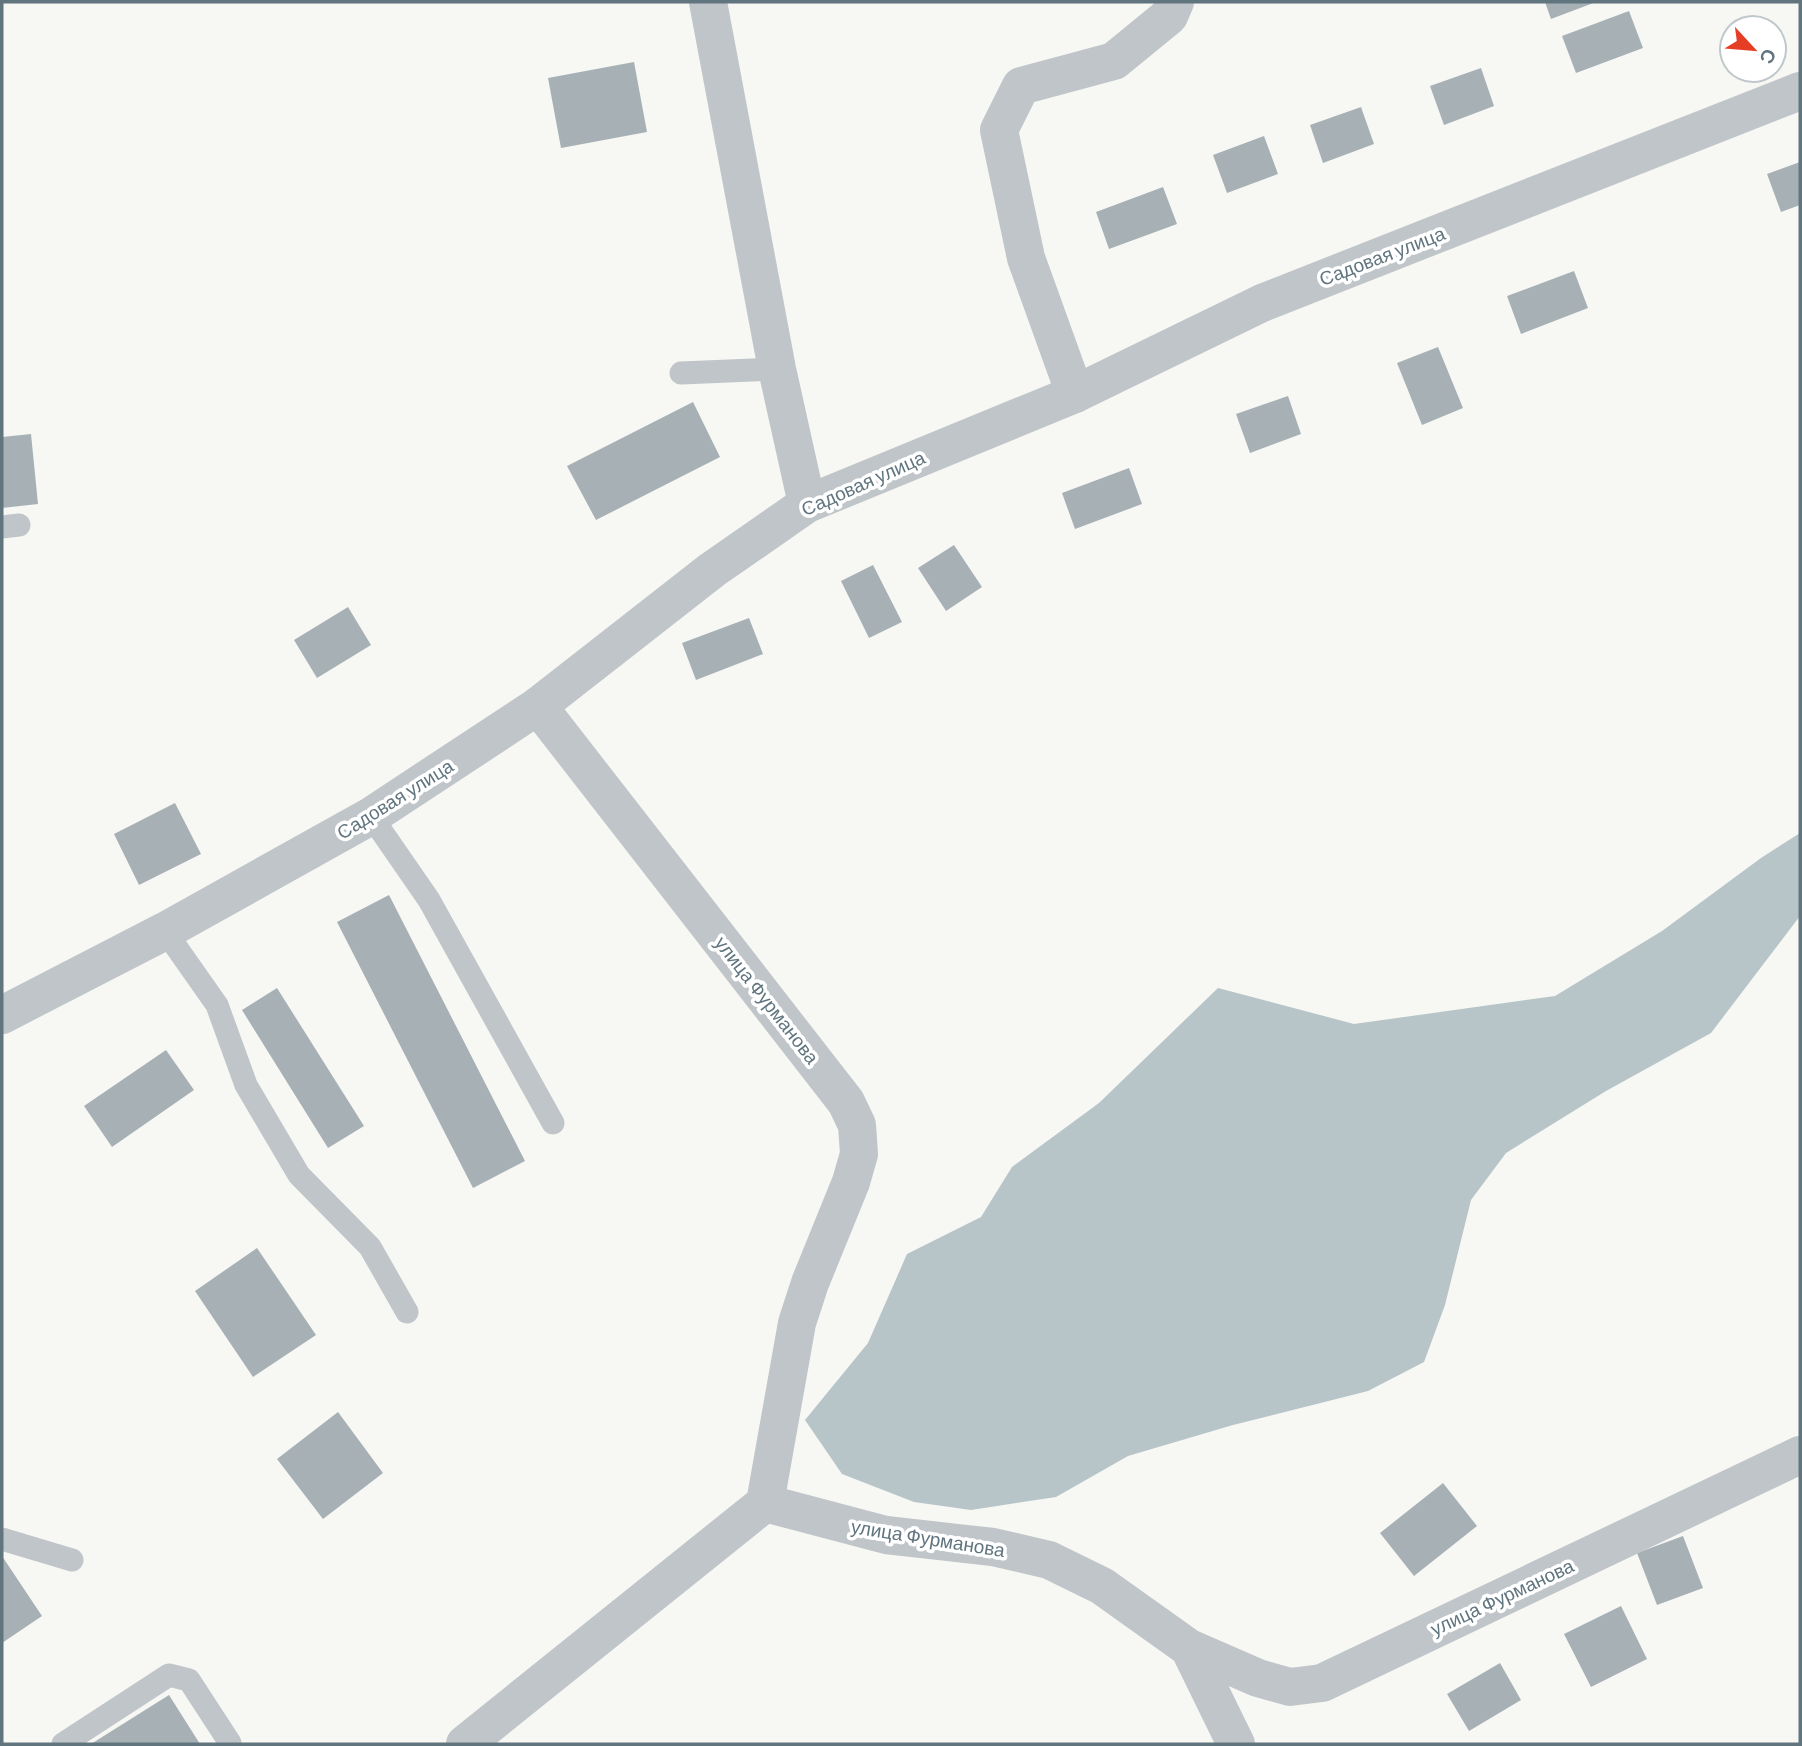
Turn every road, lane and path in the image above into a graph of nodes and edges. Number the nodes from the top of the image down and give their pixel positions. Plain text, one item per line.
1 (708, 2) edge
2 (1175, 2) edge
3 (1800, 91) edge
4 (777, 369) junction
5 (681, 373) dead end
6 (1075, 394) junction
7 (807, 504) junction
8 (538, 706) junction
9 (371, 817) junction
10 (165, 930) junction
11 (2, 1015) edge
12 (553, 1123) dead end
13 (407, 1312) dead end
14 (1800, 1455) edge
15 (765, 1503) junction
16 (2, 1539) edge
17 (72, 1560) dead end
18 (1189, 1648) junction
19 (63, 1744) edge
20 (230, 1744) edge
21 (465, 1744) edge
22 (1236, 1744) edge

1 - 4 street
2 - 6 street
3 - 6 street, Садовая улица
4 - 5 lane
4 - 7 street
6 - 7 street, Садовая улица
7 - 8 street, Садовая улица
8 - 9 street, Садовая улица
8 - 15 street, улица Фурманова
9 - 10 street, Садовая улица
9 - 12 lane
10 - 11 street, Садовая улица
10 - 13 lane
14 - 18 street, улица Фурманова
15 - 18 street, улица Фурманова
15 - 21 street
16 - 17 lane
18 - 22 street
19 - 20 lane

